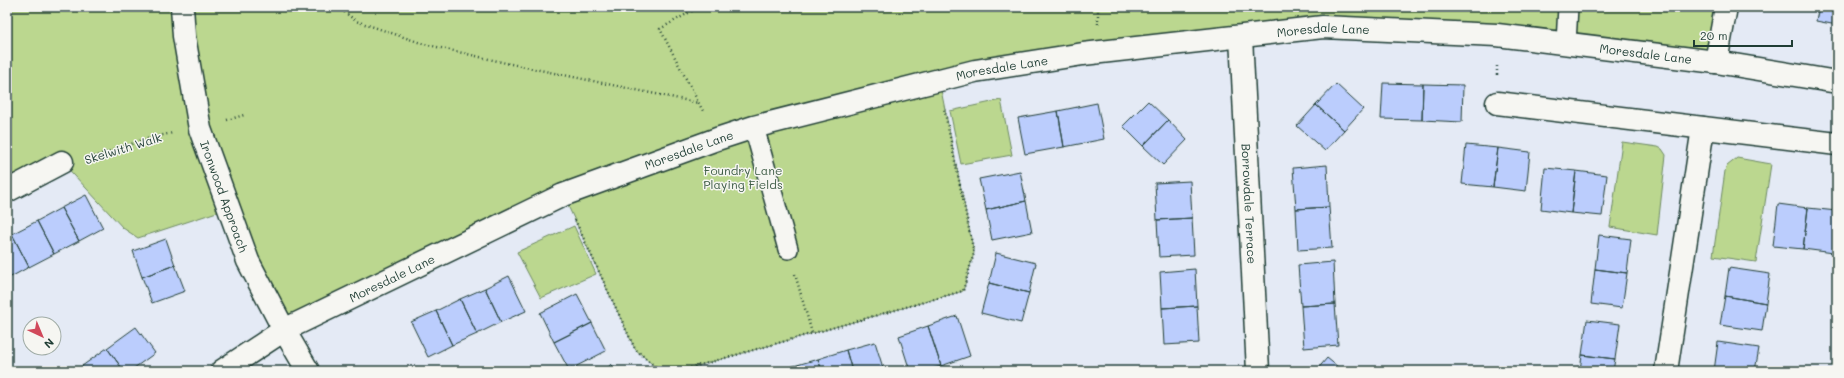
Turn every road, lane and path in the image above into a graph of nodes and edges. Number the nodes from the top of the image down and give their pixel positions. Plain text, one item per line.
1 (182, 7) edge
2 (338, 7) edge
3 (699, 7) edge
4 (1568, 7) edge
5 (1726, 7) edge
6 (1497, 35) junction
7 (1241, 37) junction
8 (1566, 44) junction
9 (1716, 62) junction
10 (939, 80) junction
11 (1837, 82) edge
12 (699, 103) junction
13 (1497, 103) joint
14 (244, 115) dead end
15 (754, 128) junction
16 (1703, 128) junction
17 (200, 129) junction
18 (717, 139) junction
19 (1837, 144) edge
20 (62, 162) joint
21 (7, 191) edge
22 (563, 195) junction
23 (788, 249) joint
24 (284, 330) junction
25 (812, 333) junction
26 (222, 371) edge
27 (308, 371) edge
28 (660, 371) edge
29 (679, 371) edge
30 (1258, 371) edge
31 (1666, 371) edge

1 - 17 street, Ironwood Approach
2 - 12 path
3 - 12 path
4 - 8 lane
5 - 9 street
6 - 7 street, Moresdale Lane
6 - 8 street, Moresdale Lane
6 - 13 path
7 - 10 street, Moresdale Lane
7 - 30 street, Borrowdale Terrace
8 - 9 street, Moresdale Lane
9 - 11 street, Moresdale Lane
10 - 15 street, Moresdale Lane
10 - 25 path
12 - 18 path
13 - 16 street
14 - 17 path, Skelwith Walk
15 - 18 street, Moresdale Lane
15 - 23 lane
16 - 19 street
16 - 31 street
17 - 20 path, Skelwith Walk
17 - 24 street, Ironwood Approach
18 - 22 street, Moresdale Lane
20 - 21 street
22 - 24 street, Moresdale Lane
22 - 28 path
23 - 25 path
24 - 26 street, Moresdale Lane
24 - 27 street, Ironwood Approach
25 - 29 path

